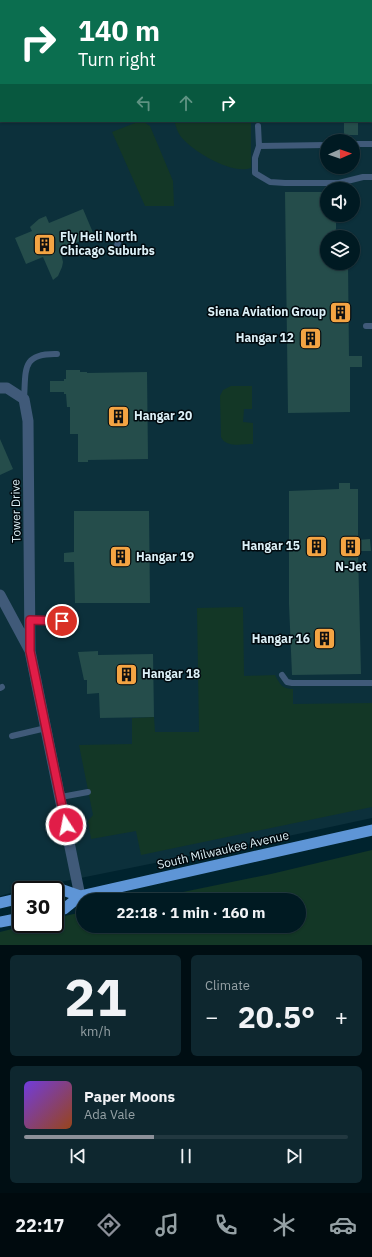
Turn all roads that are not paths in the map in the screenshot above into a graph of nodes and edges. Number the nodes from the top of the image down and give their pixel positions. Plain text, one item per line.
1 (258, 126) dead end
2 (360, 144) edge
3 (372, 144) edge
4 (320, 145) edge
5 (260, 146) junction
6 (372, 177) edge
7 (119, 240) dead end
8 (116, 248) dead end
9 (57, 354) dead end
10 (0, 388) edge
11 (24, 399) junction
12 (0, 595) edge
13 (30, 620) junction
14 (62, 621) dead end
15 (30, 651) junction
16 (282, 675) dead end
17 (372, 683) edge
18 (46, 728) junction
19 (12, 736) dead end
20 (88, 792) dead end
21 (61, 797) junction
22 (372, 830) edge
23 (64, 890) edge
24 (79, 893) edge
25 (93, 893) edge
26 (76, 895) edge
27 (76, 899) edge
28 (12, 900) edge
29 (0, 903) edge
30 (64, 909) edge
31 (12, 920) edge
32 (0, 922) edge

1 - 5 lane
2 - 3 lane
4 - 5 lane
5 - 6 lane
7 - 8 lane
9 - 11 lane
10 - 11 street
11 - 13 street, Tower Drive
12 - 15 street, Tower Drive
13 - 14 lane
13 - 15 street, Tower Drive
15 - 18 street, Tower Drive
16 - 17 lane
18 - 19 lane
18 - 21 street, Tower Drive
20 - 21 lane
21 - 24 street, Tower Drive
22 - 25 main road, South Milwaukee Avenue
23 - 26 main road
27 - 30 main road, South Milwaukee Avenue
28 - 29 main road
31 - 32 main road

